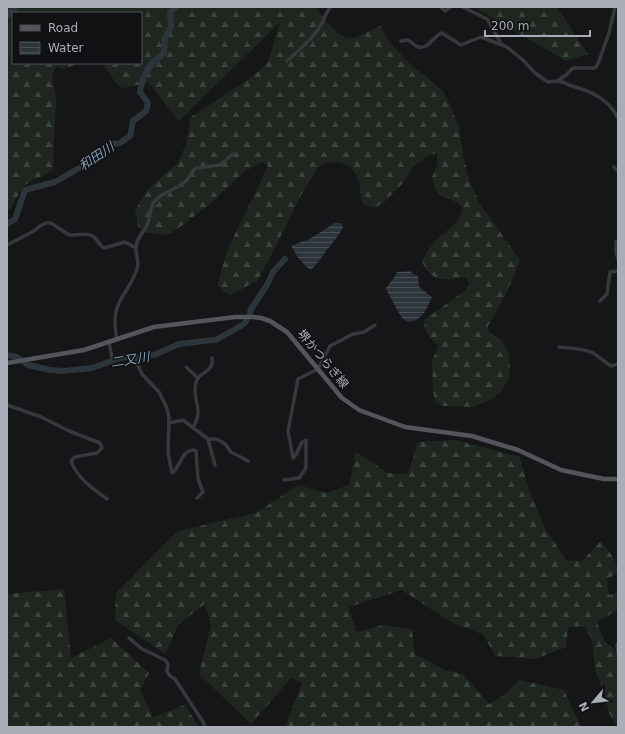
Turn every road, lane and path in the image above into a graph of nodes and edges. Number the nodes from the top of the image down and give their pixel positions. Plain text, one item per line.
1 (330, 7) edge
2 (440, 7) edge
3 (451, 7) edge
4 (463, 7) edge
5 (615, 7) edge
6 (401, 41) dead end
7 (502, 45) junction
8 (287, 61) dead end
9 (557, 81) junction
10 (618, 118) edge
11 (233, 154) dead end
12 (614, 167) dead end
13 (618, 171) edge
14 (616, 241) dead end
15 (7, 245) edge
16 (136, 248) junction
17 (618, 259) edge
18 (618, 270) edge
19 (600, 301) dead end
20 (375, 325) dead end
21 (117, 340) junction
22 (109, 342) junction
23 (559, 347) dead end
24 (212, 358) dead end
25 (7, 363) edge
26 (618, 364) edge
27 (186, 367) dead end
28 (318, 369) junction
29 (198, 378) junction
30 (7, 404) edge
31 (169, 423) junction
32 (193, 428) junction
33 (208, 439) junction
34 (248, 461) dead end
35 (215, 465) dead end
36 (618, 479) edge
37 (284, 480) dead end
38 (197, 498) dead end
39 (107, 500) dead end
40 (129, 638) dead end
41 (618, 642) edge
42 (618, 653) edge
43 (205, 727) edge

1 - 8 street
2 - 3 street
4 - 7 street
5 - 9 street
6 - 7 street
7 - 9 street
9 - 10 street
11 - 16 street
12 - 13 street
14 - 17 street
15 - 16 street
16 - 21 street
18 - 19 street
20 - 28 street
21 - 22 main road, 堺かつらぎ線
21 - 28 main road, 堺かつらぎ線
22 - 25 main road, 堺かつらぎ線
22 - 31 street
23 - 26 street
24 - 29 street
27 - 29 street
28 - 36 main road, 堺かつらぎ線
28 - 37 street
29 - 32 street
30 - 39 street
31 - 32 street
31 - 38 street
32 - 33 street
33 - 34 street
33 - 35 street
40 - 43 street
41 - 42 street

